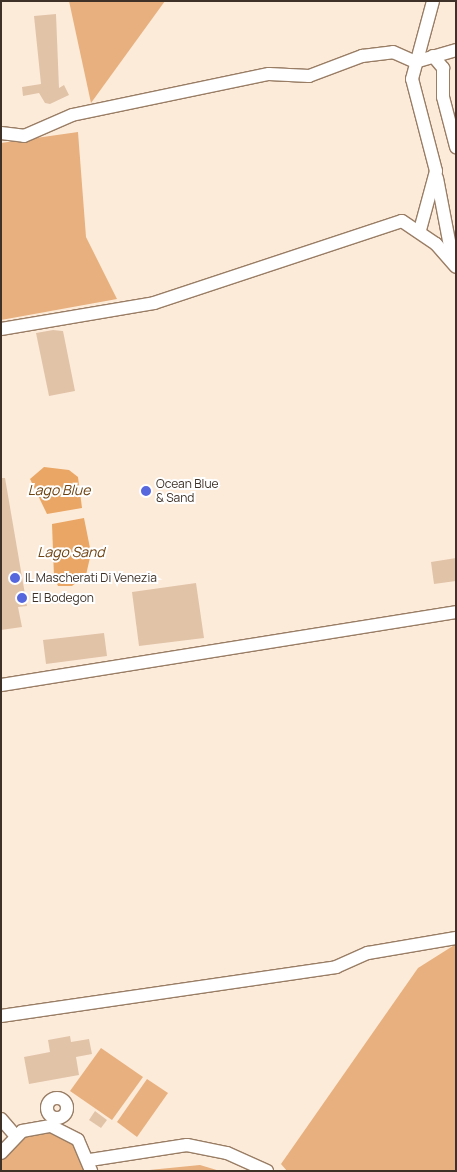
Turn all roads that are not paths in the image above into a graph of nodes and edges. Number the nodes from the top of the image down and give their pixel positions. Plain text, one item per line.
1 (433, 1) edge
2 (456, 50) edge
3 (433, 56) junction
4 (415, 62) junction
5 (1, 133) edge
6 (456, 147) edge
7 (436, 171) junction
8 (420, 230) junction
9 (455, 265) edge
10 (1, 329) edge
11 (456, 612) edge
12 (1, 685) edge
13 (456, 938) edge
14 (1, 1016) edge
15 (1, 1119) edge
16 (16, 1136) junction
17 (1, 1153) edge
18 (90, 1166) edge
19 (267, 1171) edge

1 - 4 street
2 - 3 street
3 - 4 street
3 - 6 street
4 - 5 street
4 - 7 street
7 - 8 street
7 - 9 street
8 - 9 street
8 - 10 street
11 - 12 street
13 - 14 street
15 - 16 street
16 - 17 street
16 - 18 street
18 - 19 street

